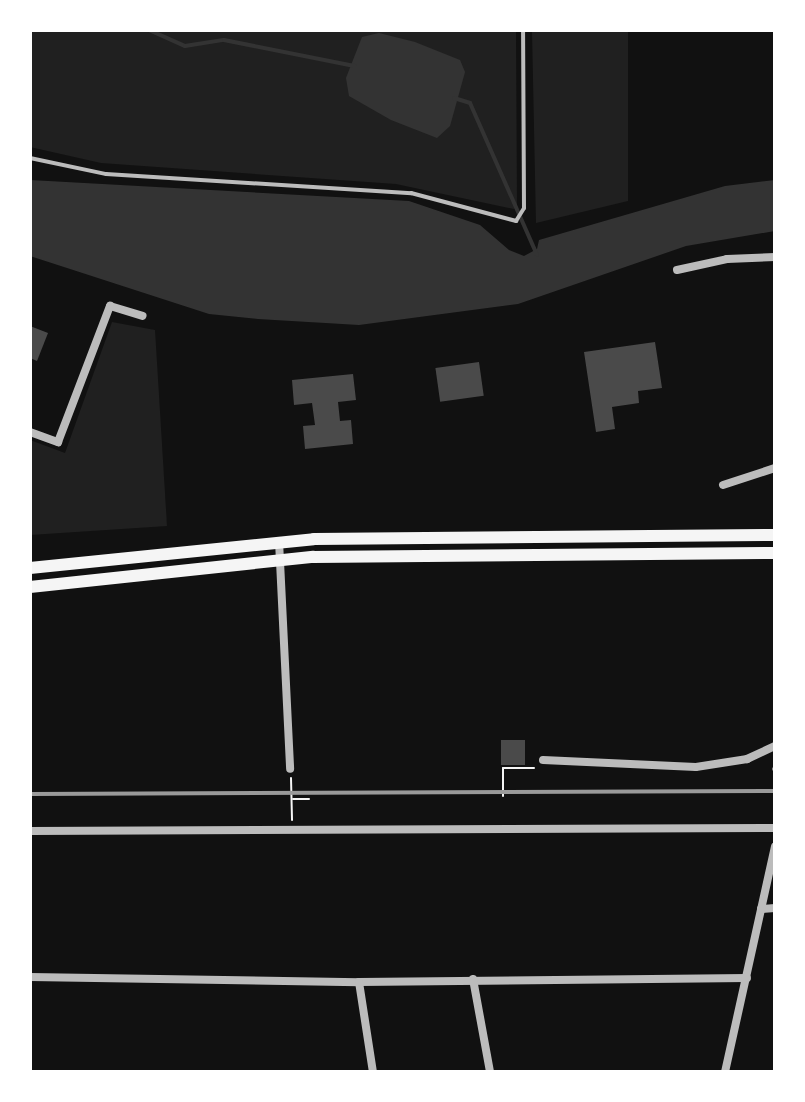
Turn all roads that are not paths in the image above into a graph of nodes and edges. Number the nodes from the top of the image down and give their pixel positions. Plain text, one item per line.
1 (523, 30) edge
2 (30, 158) edge
3 (775, 257) edge
4 (677, 270) dead end
5 (142, 316) dead end
6 (30, 432) edge
7 (775, 468) edge
8 (723, 485) dead end
9 (775, 535) edge
10 (314, 539) junction
11 (279, 541) junction
12 (252, 543) junction
13 (775, 553) edge
14 (313, 557) junction
15 (279, 560) junction
16 (258, 562) junction
17 (30, 568) edge
18 (30, 587) edge
19 (775, 746) edge
20 (543, 760) road end
21 (290, 769) road end
22 (775, 828) edge
23 (30, 831) edge
24 (775, 846) edge
25 (775, 908) edge
26 (761, 909) junction
27 (30, 977) edge
28 (747, 978) junction
29 (473, 979) junction
30 (359, 982) junction
31 (373, 1072) edge
32 (490, 1072) edge
33 (725, 1072) edge

1 - 2 lane
3 - 4 street
5 - 6 street
7 - 8 street
9 - 10 main road
10 - 11 main road
10 - 14 main road
11 - 12 main road
11 - 15 street
12 - 16 main road
12 - 17 main road
13 - 14 main road
14 - 15 main road
15 - 16 main road
15 - 21 street
16 - 18 main road
19 - 20 street
22 - 23 street
24 - 26 street
25 - 26 street
26 - 28 street
27 - 30 street
28 - 29 street
28 - 33 street
29 - 30 street
29 - 32 street
30 - 31 street

